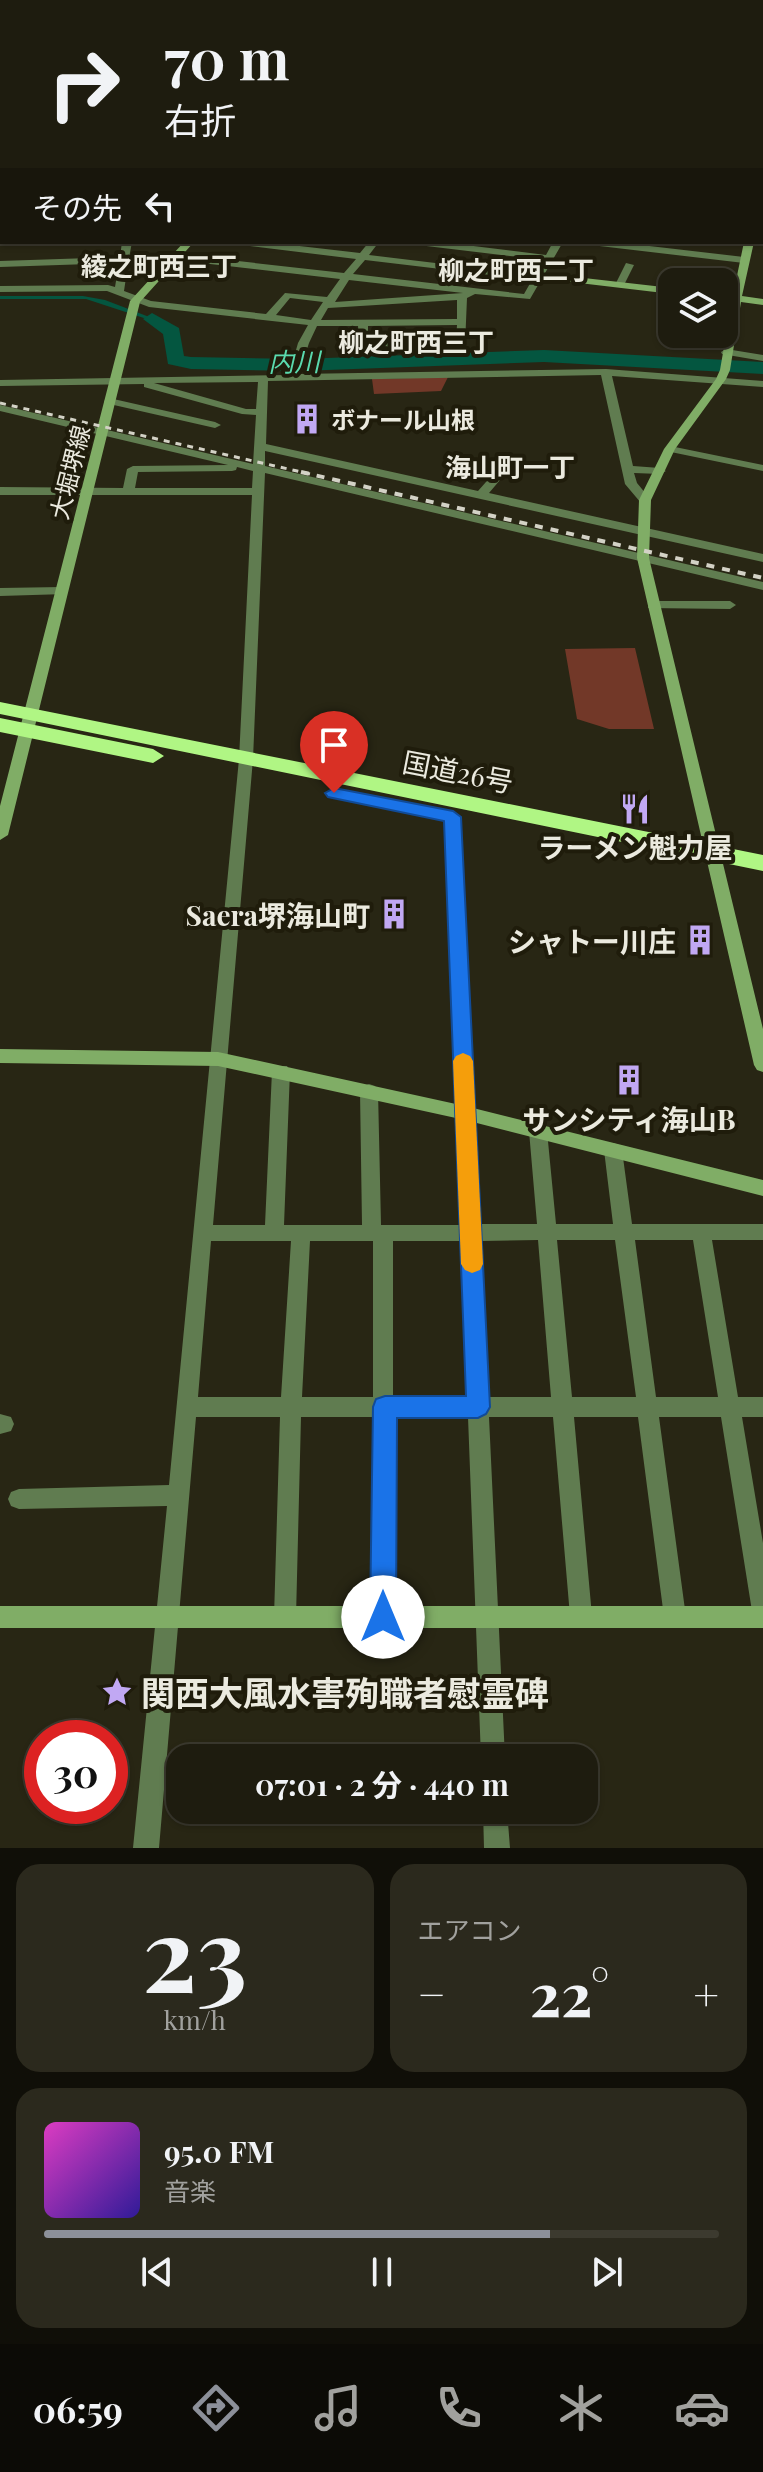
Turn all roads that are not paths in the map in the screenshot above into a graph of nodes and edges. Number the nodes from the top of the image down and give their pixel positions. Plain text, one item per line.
1 (127, 244) edge
2 (187, 244) edge
3 (258, 244) edge
4 (372, 244) edge
5 (434, 244) edge
6 (557, 244) edge
7 (608, 244) edge
8 (748, 244) edge
9 (175, 257) junction
10 (362, 257) junction
11 (550, 258) junction
12 (124, 260) junction
13 (744, 260) junction
14 (0, 264) edge
15 (629, 265) dead end
16 (165, 267) junction
17 (540, 277) junction
18 (347, 278) junction
19 (738, 282) edge
20 (620, 285) junction
21 (0, 289) edge
22 (658, 289) edge
23 (119, 293) junction
24 (467, 294) junction
25 (738, 298) edge
26 (329, 302) junction
27 (763, 302) edge
28 (133, 309) junction
29 (269, 317) junction
30 (363, 322) junction
31 (462, 322) junction
32 (315, 323) junction
33 (728, 348) edge
34 (727, 354) junction
35 (763, 358) edge
36 (606, 372) junction
37 (723, 374) junction
38 (263, 379) junction
39 (293, 379) junction
40 (148, 381) junction
41 (114, 382) junction
42 (0, 383) edge
43 (763, 384) edge
44 (109, 401) junction
45 (0, 408) edge
46 (261, 412) junction
47 (215, 425) dead end
48 (103, 431) junction
49 (260, 446) junction
50 (670, 449) junction
51 (254, 467) junction
52 (505, 467) dead end
53 (763, 468) edge
54 (629, 469) junction
55 (660, 471) junction
56 (0, 491) edge
57 (87, 491) junction
58 (128, 491) junction
59 (258, 492) junction
60 (481, 495) junction
61 (645, 500) junction
62 (643, 532) junction
63 (643, 558) junction
64 (763, 558) edge
65 (763, 586) edge
66 (62, 591) junction
67 (0, 592) edge
68 (653, 605) junction
69 (730, 605) dead end
70 (0, 708) edge
71 (28, 722) junction
72 (0, 725) edge
73 (245, 767) junction
74 (453, 817) junction
75 (0, 835) edge
76 (716, 861) junction
77 (763, 863) edge
78 (763, 879) edge
79 (0, 1056) edge
80 (218, 1059) junction
81 (763, 1065) edge
82 (281, 1071) junction
83 (369, 1091) junction
84 (465, 1113) junction
85 (538, 1131) junction
86 (613, 1150) junction
87 (763, 1188) edge
88 (547, 1232) junction
89 (623, 1232) junction
90 (701, 1232) junction
91 (763, 1232) edge
92 (202, 1233) junction
93 (274, 1233) junction
94 (301, 1233) junction
95 (378, 1233) junction
96 (471, 1233) junction
97 (646, 1406) junction
98 (187, 1407) junction
99 (291, 1407) junction
100 (385, 1407) junction
101 (478, 1407) junction
102 (562, 1407) junction
103 (729, 1407) junction
104 (763, 1407) edge
105 (179, 1495) junction
106 (19, 1499) dead end
107 (763, 1614) edge
108 (486, 1616) junction
109 (581, 1616) junction
110 (0, 1617) edge
111 (167, 1617) junction
112 (285, 1617) junction
113 (383, 1617) junction
114 (675, 1617) junction
115 (492, 1744) edge
116 (496, 1824) edge
117 (146, 1848) edge
118 (497, 1848) edge

1 - 12 street
2 - 9 street, 大堀堺線
3 - 10 street
4 - 10 street
5 - 11 street
6 - 11 street
7 - 13 street
8 - 13 street
9 - 16 street, 大堀堺線
9 - 18 street
10 - 17 street
10 - 18 street
11 - 17 street
12 - 14 street
12 - 16 street
12 - 23 street
13 - 19 street
15 - 20 street
16 - 28 street, 大堀堺線
17 - 20 street
17 - 24 street
18 - 24 street
18 - 26 street
20 - 22 street
21 - 23 street
23 - 28 street
24 - 26 street
24 - 31 street
25 - 27 street
26 - 29 street
26 - 32 street
28 - 29 street
28 - 41 street, 大堀堺線
29 - 32 street
30 - 31 street
30 - 31 street
30 - 32 street
32 - 39 street
33 - 34 street
34 - 35 street
34 - 37 street
36 - 37 street
36 - 39 street
36 - 54 street
37 - 43 street
37 - 50 street
38 - 39 street
38 - 40 street
38 - 46 street
40 - 41 street
40 - 46 street
41 - 42 street
41 - 44 street, 大堀堺線
44 - 47 street
44 - 48 street, 大堀堺線
45 - 48 street
46 - 49 street
48 - 51 street
48 - 57 street, 大堀堺線
49 - 51 street
49 - 60 street
50 - 53 street
50 - 55 street
51 - 58 street
51 - 59 street
51 - 63 street
52 - 60 street
54 - 55 street
54 - 61 street
55 - 61 street
56 - 57 street
57 - 58 street
57 - 66 street, 大堀堺線
58 - 59 street
59 - 73 street
60 - 62 street
61 - 62 street
62 - 63 street
62 - 64 street
63 - 65 street
63 - 68 street
66 - 67 street
66 - 71 street, 大堀堺線
68 - 69 street
68 - 76 street
70 - 71 highway, 国道26号
71 - 72 highway, 国道26号
71 - 73 highway, 国道26号
71 - 75 street, 大堀堺線
73 - 74 highway, 国道26号
73 - 76 highway, 国道26号
73 - 80 street
74 - 76 highway, 国道26号
74 - 84 street
76 - 77 highway, 国道26号
76 - 78 highway, 国道26号
76 - 81 street
79 - 80 street
80 - 82 street
80 - 92 street
82 - 83 street
82 - 93 street
83 - 84 street
83 - 95 street
84 - 85 street
84 - 96 street
85 - 86 street
85 - 88 street
86 - 87 street
86 - 89 street
88 - 89 street
88 - 96 street
88 - 102 street
89 - 90 street
89 - 97 street
90 - 91 street
90 - 103 street
92 - 93 street
92 - 98 street
93 - 94 street
94 - 95 street
94 - 99 street
95 - 96 street
95 - 100 street
96 - 101 street
97 - 102 street
97 - 103 street
97 - 114 street
98 - 99 street
98 - 105 street
99 - 100 street
99 - 112 street
100 - 101 street
100 - 113 street
101 - 102 street
101 - 108 street
102 - 109 street
103 - 104 street
103 - 107 street
105 - 106 street
105 - 111 street
107 - 114 street
108 - 109 street
108 - 113 street
108 - 115 street
109 - 114 street
110 - 111 street
111 - 112 street
111 - 117 street
112 - 113 street
116 - 118 street

